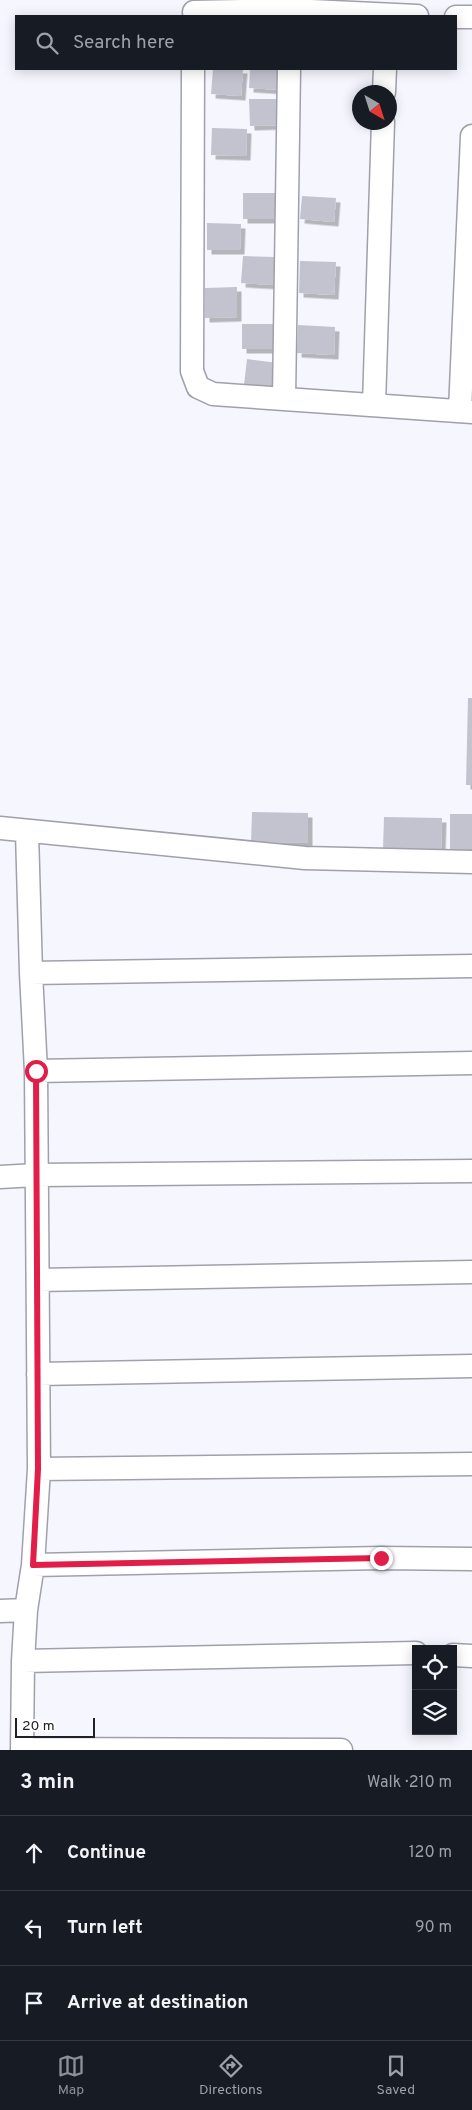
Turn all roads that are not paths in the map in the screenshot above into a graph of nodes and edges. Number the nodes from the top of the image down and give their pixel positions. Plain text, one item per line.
1 (387, 0) edge
2 (194, 9) edge
3 (290, 9) edge
4 (373, 15) edge
5 (387, 15) edge
6 (457, 17) edge
7 (472, 17) edge
8 (194, 70) edge
9 (289, 70) edge
10 (385, 70) edge
11 (384, 85) edge
12 (383, 130) edge
13 (472, 136) edge
14 (284, 399) junction
15 (374, 405) junction
16 (466, 412) edge
17 (0, 828) edge
18 (27, 832) junction
19 (472, 862) edge
20 (472, 966) edge
21 (31, 973) junction
22 (472, 1063) edge
23 (36, 1071) junction
24 (472, 1172) edge
25 (36, 1175) junction
26 (0, 1177) edge
27 (472, 1272) edge
28 (38, 1280) junction
29 (472, 1366) edge
30 (38, 1374) junction
31 (472, 1464) edge
32 (38, 1469) junction
33 (472, 1559) edge
34 (33, 1565) junction
35 (26, 1610) junction
36 (0, 1611) edge
37 (412, 1653) edge
38 (457, 1655) edge
39 (472, 1656) edge
40 (23, 1661) junction
41 (22, 1750) edge
42 (341, 1750) edge

1 - 5 street
2 - 3 street
3 - 4 street
6 - 7 street
8 - 14 street
9 - 14 street
10 - 11 street
12 - 15 street
13 - 16 street
14 - 15 street
15 - 16 street
17 - 18 street
18 - 19 street
18 - 21 street
20 - 21 street
21 - 23 street
22 - 23 street
23 - 25 street
24 - 25 street
25 - 26 street
25 - 28 street
27 - 28 street
28 - 30 street
29 - 30 street
30 - 32 street
31 - 32 street
32 - 34 street
33 - 34 street
34 - 35 street
35 - 36 street
35 - 40 street
37 - 40 street
38 - 39 street
40 - 41 street
41 - 42 street

